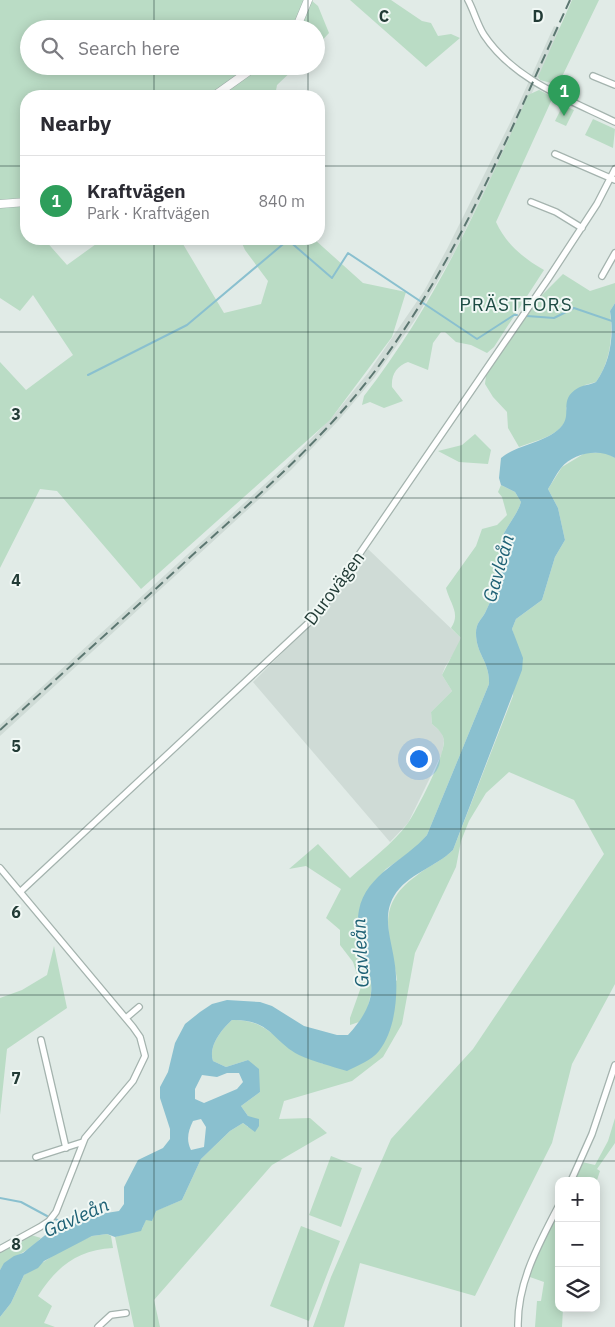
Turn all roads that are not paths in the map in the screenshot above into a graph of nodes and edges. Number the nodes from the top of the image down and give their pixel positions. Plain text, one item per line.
1 (308, 0) edge
2 (468, 0) edge
3 (300, 20) edge
4 (243, 75) edge
5 (593, 76) dead end
6 (615, 85) edge
7 (222, 90) edge
8 (615, 122) edge
9 (556, 154) dead end
10 (615, 169) edge
11 (613, 180) edge
12 (20, 202) edge
13 (531, 202) dead end
14 (0, 204) edge
15 (582, 228) junction
16 (615, 252) edge
17 (602, 276) dead end
18 (0, 868) edge
19 (20, 892) junction
20 (139, 1007) dead end
21 (126, 1018) junction
22 (41, 1040) dead end
23 (615, 1065) edge
24 (83, 1142) junction
25 (66, 1148) junction
26 (36, 1157) dead end
27 (573, 1177) edge
28 (555, 1213) edge
29 (0, 1249) edge
30 (126, 1313) dead end
31 (98, 1327) edge
32 (518, 1327) edge

1 - 3 street
2 - 8 street
4 - 7 street
5 - 6 street
9 - 11 street
10 - 11 street, Durovägen
11 - 15 street, Durovägen
12 - 14 street
13 - 15 street
15 - 19 street, Durovägen
16 - 17 street
18 - 19 street
19 - 21 street
20 - 21 street
21 - 24 street
22 - 25 street
23 - 27 street
24 - 25 street
24 - 29 street
25 - 26 street
28 - 32 street
30 - 31 street

